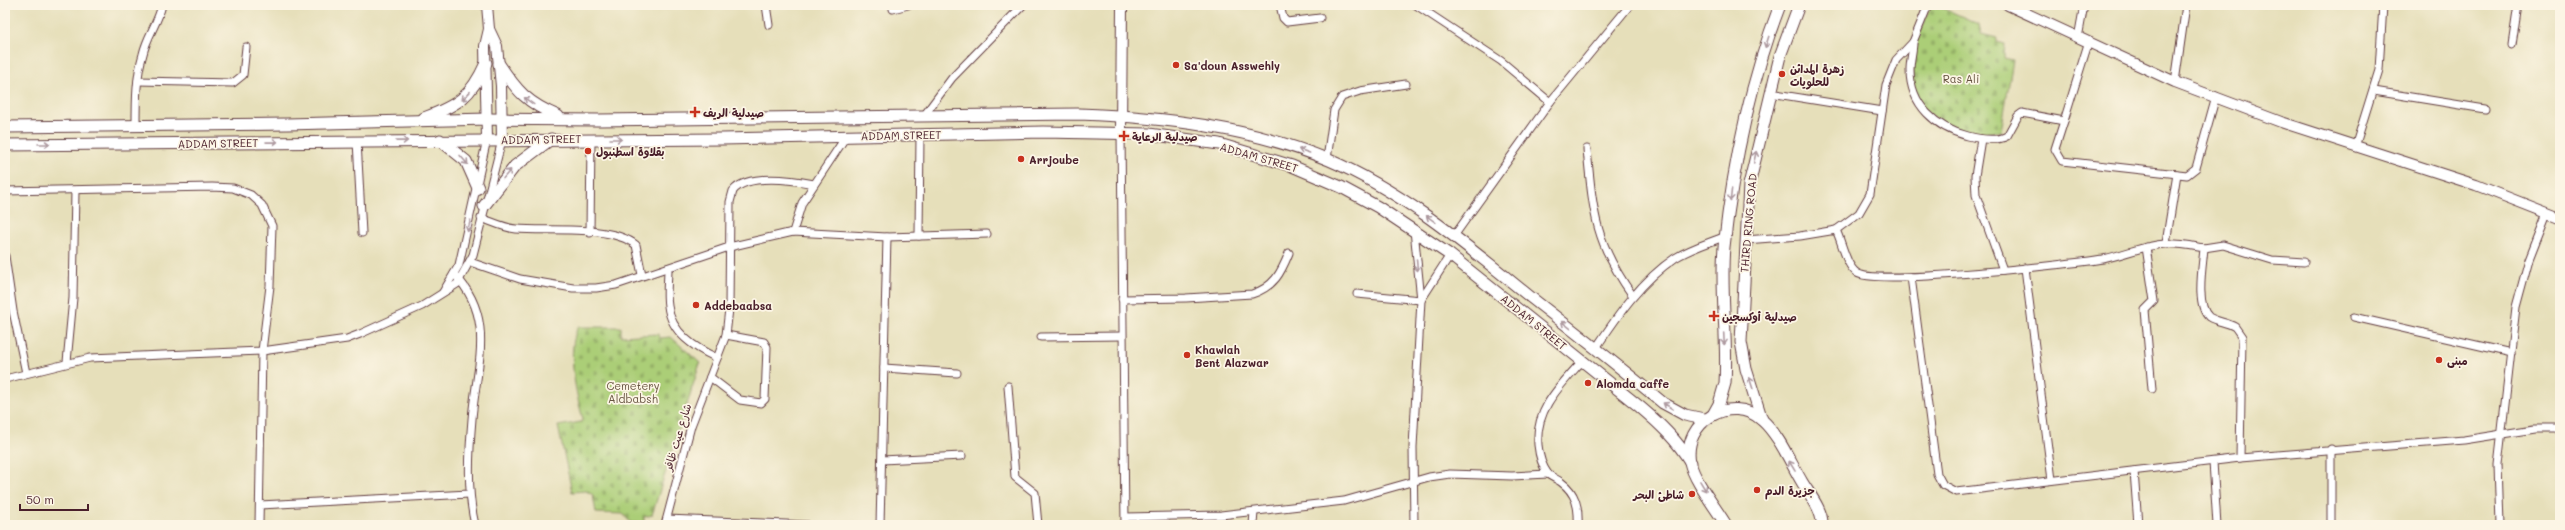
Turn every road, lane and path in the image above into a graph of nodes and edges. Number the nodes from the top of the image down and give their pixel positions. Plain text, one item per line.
1 (162, 5) edge
2 (487, 5) edge
3 (766, 5) edge
4 (908, 5) edge
5 (1023, 5) edge
6 (1122, 5) edge
7 (1280, 5) edge
8 (1416, 5) edge
9 (1630, 5) edge
10 (1780, 5) edge
11 (1799, 5) edge
12 (1928, 5) edge
13 (2008, 5) edge
14 (2084, 5) edge
15 (2186, 5) edge
16 (2383, 5) edge
17 (2518, 5) edge
18 (893, 9) dead end
19 (1320, 18) dead end
20 (1773, 23) junction
21 (769, 25) dead end
22 (1789, 28) junction
23 (489, 29) junction
24 (2078, 38) junction
25 (1913, 42) junction
26 (2088, 44) junction
27 (2512, 44) dead end
28 (246, 47) dead end
29 (486, 63) junction
30 (498, 64) junction
31 (138, 81) junction
32 (2175, 82) junction
33 (1406, 84) dead end
34 (2374, 91) junction
35 (1770, 93) junction
36 (2216, 96) junction
37 (1550, 102) junction
38 (2485, 109) dead end
39 (1882, 112) junction
40 (923, 116) junction
41 (1120, 116) junction
42 (564, 118) junction
43 (488, 119) junction
44 (502, 119) junction
45 (415, 121) junction
46 (2064, 121) junction
47 (136, 125) junction
48 (5, 126) edge
49 (1121, 132) junction
50 (920, 134) junction
51 (847, 135) junction
52 (487, 139) junction
53 (552, 139) junction
54 (591, 139) junction
55 (1981, 139) junction
56 (440, 140) junction
57 (502, 140) junction
58 (357, 141) junction
59 (5, 145) edge
60 (2356, 147) junction
61 (1587, 149) dead end
62 (1327, 159) junction
63 (2177, 174) junction
64 (814, 184) junction
65 (478, 188) junction
66 (75, 190) junction
67 (5, 192) edge
68 (484, 206) junction
69 (2547, 214) junction
70 (481, 218) junction
71 (2560, 218) edge
72 (1414, 230) junction
73 (1836, 230) junction
74 (793, 232) junction
75 (362, 233) dead end
76 (590, 233) junction
77 (987, 234) dead end
78 (919, 236) junction
79 (1454, 236) junction
80 (1726, 236) junction
81 (887, 237) junction
82 (1745, 240) junction
83 (2166, 244) junction
84 (729, 247) junction
85 (2146, 247) junction
86 (2204, 248) junction
87 (1289, 253) dead end
88 (1450, 255) junction
89 (5, 256) edge
90 (470, 262) junction
91 (2304, 262) dead end
92 (668, 268) junction
93 (2025, 268) junction
94 (2003, 270) junction
95 (454, 274) junction
96 (642, 275) junction
97 (1911, 277) junction
98 (460, 280) junction
99 (1356, 294) dead end
100 (441, 295) junction
101 (1633, 296) junction
102 (1122, 299) junction
103 (1421, 300) junction
104 (2354, 317) dead end
105 (726, 335) junction
106 (1122, 336) junction
107 (1041, 337) dead end
108 (1596, 348) junction
109 (262, 351) junction
110 (2511, 353) junction
111 (717, 358) junction
112 (1582, 361) junction
113 (67, 362) junction
114 (884, 368) junction
115 (26, 373) junction
116 (957, 373) dead end
117 (710, 377) junction
118 (5, 379) edge
119 (1008, 386) dead end
120 (2152, 388) dead end
121 (1714, 413) junction
122 (1704, 420) junction
123 (1762, 420) junction
124 (2560, 429) edge
125 (2502, 433) junction
126 (2331, 449) junction
127 (962, 456) dead end
128 (2240, 458) junction
129 (882, 460) junction
130 (2213, 462) junction
131 (1690, 463) junction
132 (2134, 471) junction
133 (1548, 474) junction
134 (2052, 480) junction
135 (1413, 482) junction
136 (469, 494) junction
137 (260, 505) junction
138 (1254, 512) junction
139 (1126, 517) junction
140 (666, 522) edge
141 (1823, 524) edge
142 (259, 525) edge
143 (475, 525) edge
144 (808, 525) edge
145 (880, 525) edge
146 (1038, 525) edge
147 (1125, 525) edge
148 (1253, 525) edge
149 (1414, 525) edge
150 (1578, 525) edge
151 (1726, 525) edge
152 (2138, 525) edge
153 (2217, 525) edge
154 (2331, 525) edge
155 (2500, 525) edge

1 - 31 street
2 - 23 street
3 - 21 street
4 - 18 street
5 - 40 street
6 - 41 street
7 - 19 street
8 - 37 street
9 - 37 street
10 - 20 main road, THIRD RING ROAD
11 - 22 main road, THIRD RING ROAD
12 - 25 street
13 - 24 street
14 - 24 street
15 - 32 street
16 - 34 street
17 - 27 street
20 - 22 main road
20 -> 80 main road, THIRD RING ROAD
22 - 35 main road, THIRD RING ROAD
23 - 29 street
23 - 30 street
24 - 26 street
25 - 39 street
25 - 55 street
26 - 32 street
26 - 46 street
28 - 31 street
29 - 43 street
29 -> 45 main road
42 -> 30 main road
30 - 44 street
31 - 47 street
32 - 36 street
33 - 62 street
34 - 38 street
34 - 60 street
35 - 39 street
82 -> 35 main road, THIRD RING ROAD
36 - 60 street
36 - 63 street
37 - 79 street
39 - 73 street
40 - 41 main road, ADDAM STREET
40 - 42 main road, ADDAM STREET
41 - 49 street
62 -> 41 main road, ADDAM STREET
42 - 44 main road, ADDAM STREET
43 - 44 main road, ADDAM STREET
43 - 45 main road, ADDAM STREET
43 - 52 street
44 - 57 street
45 - 47 main road, ADDAM STREET
46 - 55 street
46 - 63 street
47 - 48 main road, ADDAM STREET
49 - 50 main road, ADDAM STREET
49 - 72 main road, ADDAM STREET
49 - 102 street
50 - 51 main road, ADDAM STREET
50 - 78 street
54 -> 51 main road, ADDAM STREET
51 - 64 street
52 - 56 main road, ADDAM STREET
52 - 57 main road, ADDAM STREET
52 - 65 street
53 - 54 main road, ADDAM STREET
53 - 57 main road, ADDAM STREET
68 -> 53 main road
54 - 76 street
55 - 94 street
58 -> 56 main road, ADDAM STREET
56 -> 65 main road
57 - 68 street
59 -> 58 main road, ADDAM STREET
58 - 75 street
60 - 69 street
61 - 101 street
79 -> 62 main road, ADDAM STREET
63 - 83 street
64 - 74 street
64 - 84 street, شارع عيت ظافر
65 -> 95 street
66 - 67 street
66 - 109 street
66 - 113 street
68 - 70 street
69 - 71 street
69 - 110 street
70 - 76 street
70 - 90 street
72 - 88 main road, ADDAM STREET
72 -> 103 street
73 - 82 street
73 - 97 street
74 - 81 street
74 - 84 street
76 - 96 street
77 - 78 street
78 - 81 street
108 -> 79 main road, ADDAM STREET
80 - 101 street
80 -> 121 main road, THIRD RING ROAD
81 - 114 street
123 -> 82 main road, THIRD RING ROAD
83 - 85 street
83 - 86 street
84 - 92 street
84 - 105 street, شارع عيت ظافر
85 - 93 street
85 - 120 street
86 - 91 street
86 - 128 street
87 - 102 street
88 - 103 street
88 - 112 main road, ADDAM STREET
89 - 115 street
90 - 96 street
90 - 98 street
92 - 96 street
92 - 111 street
93 - 94 street
93 - 134 street
94 - 97 street
95 - 98 street
95 - 100 street
97 - 134 street
98 - 100 street
98 - 136 street
99 - 103 street
100 - 109 street
101 - 108 street
102 - 106 street
103 - 135 street
104 - 110 street
105 - 111 street, شارع عيت ظافر
105 - 117 street
106 - 107 street
106 - 139 street
122 -> 108 main road, ADDAM STREET
109 - 113 street
109 - 137 street
110 - 125 street
111 - 117 street, شارع عيت ظافر
112 - 131 main road, ADDAM STREET
112 - 133 street
113 - 115 street
114 - 116 street
114 - 129 street
115 - 118 street
117 - 140 street, شارع عيت ظافر
119 - 146 street
121 - 122 main road
121 - 123 main road
122 - 131 main road
141 -> 123 main road
124 - 125 street
125 - 126 street
125 - 155 street
126 - 128 street
126 - 154 street
127 - 129 street
128 - 130 street
129 - 145 street
130 - 132 street
130 - 153 street
131 -> 151 main road, ADDAM STREET
132 - 134 street
132 - 152 street
133 - 135 street
133 - 150 street
135 - 138 street
135 - 149 street
136 - 137 street
136 - 143 street
137 - 142 street
138 - 139 street
138 - 148 street
139 - 147 street
140 - 144 street

